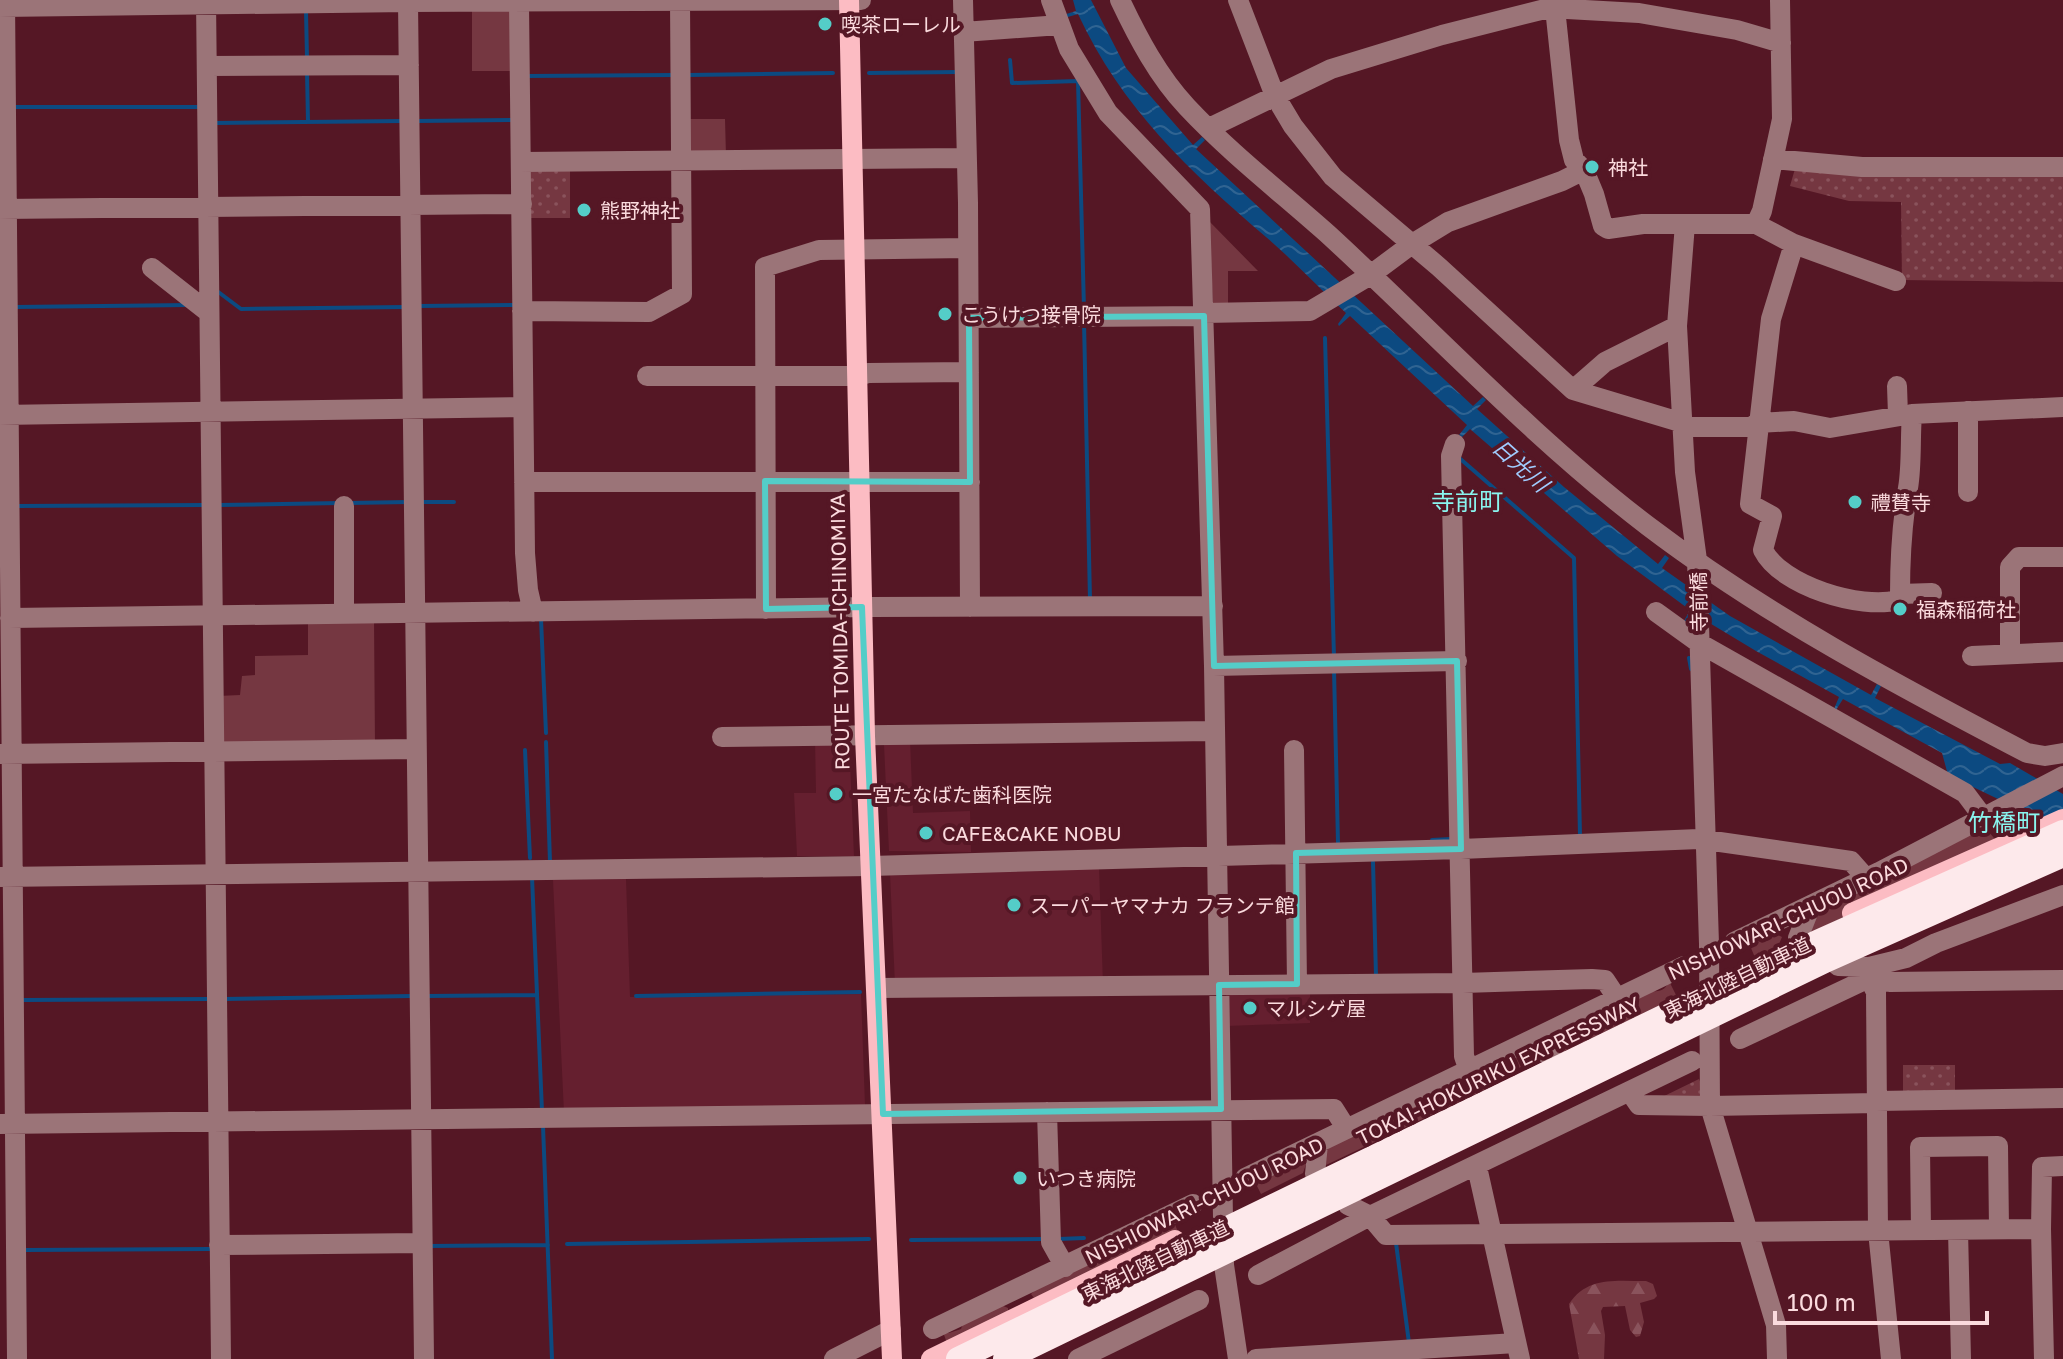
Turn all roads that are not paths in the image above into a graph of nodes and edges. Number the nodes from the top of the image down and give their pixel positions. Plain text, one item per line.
1 (849, 0) edge
2 (861, 0) edge
3 (963, 0) edge
4 (1051, 0) edge
5 (1120, 0) edge
6 (1238, 0) edge
7 (1780, 0) edge
8 (438, 1) edge
9 (604, 1) edge
10 (680, 1) edge
11 (314, 2) edge
12 (408, 2) edge
13 (206, 3) edge
14 (519, 3) junction
15 (3, 5) edge
16 (1551, 5) edge
17 (1060, 25) junction
18 (963, 32) junction
19 (1781, 43) junction
20 (409, 65) junction
21 (207, 66) junction
22 (1275, 96) junction
23 (1209, 128) junction
24 (5, 152) edge
25 (852, 157) junction
26 (965, 158) junction
27 (1773, 159) junction
28 (682, 161) junction
29 (522, 162) junction
30 (2063, 167) edge
31 (1584, 170) junction
32 (522, 204) junction
33 (411, 206) junction
34 (208, 208) junction
35 (3, 209) edge
36 (1685, 224) junction
37 (1756, 224) junction
38 (1412, 244) junction
39 (1794, 244) junction
40 (968, 248) junction
41 (854, 249) junction
42 (152, 268) dead end
43 (1369, 276) junction
44 (1896, 281) dead end
45 (522, 311) junction
46 (208, 312) junction
47 (1204, 314) junction
48 (969, 318) junction
49 (1677, 326) junction
50 (969, 372) junction
51 (647, 376) dead end
52 (765, 376) junction
53 (857, 376) junction
54 (1897, 386) dead end
55 (1573, 390) junction
56 (523, 407) junction
57 (2063, 407) edge
58 (413, 409) junction
59 (1968, 411) junction
60 (210, 412) junction
61 (1905, 414) junction
62 (4, 415) edge
63 (1683, 423) junction
64 (1757, 423) junction
65 (1455, 444) dead end
66 (859, 480) junction
67 (765, 481) junction
68 (524, 482) junction
69 (970, 482) junction
70 (1968, 492) dead end
71 (344, 506) dead end
72 (2063, 557) edge
73 (5, 559) edge
74 (1697, 560) junction
75 (1932, 593) dead end
76 (1900, 594) junction
77 (1213, 606) junction
78 (862, 607) junction
79 (970, 607) junction
80 (766, 609) junction
81 (527, 612) junction
82 (1656, 612) dead end
83 (344, 613) junction
84 (414, 614) junction
85 (212, 615) junction
86 (10, 618) junction
87 (1699, 643) junction
88 (2063, 652) edge
89 (2010, 655) junction
90 (1972, 656) dead end
91 (1457, 661) junction
92 (1214, 666) junction
93 (1213, 731) junction
94 (865, 736) junction
95 (722, 737) dead end
96 (416, 749) junction
97 (1294, 750) dead end
98 (214, 751) junction
99 (2063, 753) edge
100 (6, 754) edge
101 (2063, 776) edge
102 (1989, 813) junction
103 (2063, 819) edge
104 (2063, 832) edge
105 (1705, 842) junction
106 (1461, 849) junction
107 (1296, 853) junction
108 (1216, 855) junction
109 (2063, 855) edge
110 (871, 866) junction
111 (2063, 866) edge
112 (418, 872) junction
113 (215, 874) junction
114 (6, 876) edge
115 (1866, 878) junction
116 (2063, 895) edge
117 (1811, 905) junction
118 (1950, 914) junction
119 (1798, 938) junction
120 (1734, 942) dead end
121 (1936, 943) junction
122 (1684, 966) dead end
123 (1838, 966) junction
124 (1869, 972) junction
125 (2063, 980) edge
126 (1709, 982) junction
127 (1463, 983) junction
128 (1297, 984) junction
129 (1219, 985) junction
130 (877, 988) junction
131 (1617, 998) junction
132 (1709, 1029) junction
133 (1740, 1039) dead end
134 (1521, 1045) junction
135 (1556, 1056) junction
136 (1692, 1061) dead end
137 (1474, 1067) junction
138 (1620, 1073) junction
139 (1630, 1092) junction
140 (2063, 1098) edge
141 (1610, 1102) junction
142 (1877, 1102) junction
143 (1710, 1106) junction
144 (1221, 1109) junction
145 (1047, 1112) junction
146 (883, 1114) junction
147 (419, 1121) junction
148 (218, 1123) junction
149 (7, 1124) edge
150 (1346, 1128) junction
151 (1318, 1144) junction
152 (2063, 1166) edge
153 (1477, 1167) junction
154 (1315, 1174) junction
155 (1245, 1178) dead end
156 (1193, 1204) dead end
157 (1348, 1205) junction
158 (1370, 1216) junction
159 (1223, 1218) junction
160 (1999, 1229) junction
161 (2041, 1229) junction
162 (1958, 1230) junction
163 (1878, 1231) junction
164 (1921, 1231) junction
165 (1747, 1233) junction
166 (1491, 1234) junction
167 (422, 1243) junction
168 (219, 1245) junction
169 (1224, 1265) junction
170 (1065, 1267) junction
171 (1258, 1275) dead end
172 (1013, 1293) junction
173 (1199, 1300) dead end
174 (1021, 1315) junction
175 (933, 1329) dead end
176 (891, 1330) junction
177 (1518, 1351) edge
178 (1039, 1357) edge
179 (17, 1359) edge
180 (221, 1359) edge
181 (424, 1359) edge
182 (834, 1359) edge
183 (892, 1359) edge
184 (931, 1359) edge
185 (958, 1359) edge
186 (1005, 1359) edge
187 (1078, 1359) edge
188 (1238, 1359) edge
189 (1256, 1359) edge
190 (1777, 1359) edge
191 (1891, 1359) edge
192 (1961, 1359) edge
193 (2044, 1359) edge

1 - 2 street
1 - 10 street
1 - 25 main road, ROUTE TOMIDA-ICHINOMIYA
3 - 18 street
4 - 17 street
5 - 23 street
6 - 22 street
7 - 19 street
8 - 12 street
8 - 14 street
9 - 10 street
9 - 14 street
10 - 28 street
11 - 12 street
11 - 13 street
12 - 20 street
13 - 15 street
13 - 21 street
14 - 29 street
15 - 24 street
16 - 19 street
16 - 22 street
16 - 31 street
17 - 18 street
17 - 47 street
18 - 26 street
19 - 27 street
20 - 21 street
20 - 33 street
21 - 34 street
22 - 23 street
22 - 38 street
23 - 43 street
24 - 35 street
25 - 26 street
25 - 28 street
25 - 41 main road, ROUTE TOMIDA-ICHINOMIYA
26 - 40 street
27 - 30 street
27 - 37 street
28 - 29 street
28 - 45 street
29 - 32 street
31 - 36 street
31 - 38 street
32 - 33 street
32 - 45 street
33 - 34 street
33 - 58 street
34 - 35 street
34 - 46 street
35 - 62 street
36 - 37 street
36 - 49 street, 寺前橋
37 - 39 street
38 - 43 street
38 - 55 street
39 - 44 street
39 - 64 street
40 - 41 street
40 - 48 street
41 - 52 street
41 - 53 main road, ROUTE TOMIDA-ICHINOMIYA
42 - 46 street
43 - 47 street
43 - 74 street
45 - 56 street
46 - 60 street
47 - 48 street
47 - 77 street
48 - 50 street
49 - 55 street
49 - 63 street, 寺前橋
50 - 53 street
50 - 69 street
51 - 52 street
52 - 53 street
52 - 67 street
53 - 66 main road, ROUTE TOMIDA-ICHINOMIYA
54 - 61 street
55 - 63 street
56 - 58 street
56 - 68 street
57 - 59 street
58 - 60 street
58 - 84 street
59 - 61 street
59 - 70 street
60 - 62 street
60 - 85 street
61 - 64 street
61 - 76 street
62 - 73 street
63 - 64 street
63 - 74 street, 寺前橋
64 - 76 street
65 - 91 street
66 - 67 street
66 - 69 street
66 - 78 main road, ROUTE TOMIDA-ICHINOMIYA
67 - 68 street
67 - 80 street
68 - 81 street
69 - 79 street
71 - 83 street
72 - 89 street
73 - 86 street
74 - 87 street, 寺前橋
74 - 99 street
75 - 76 street
77 - 79 street
77 - 92 street
78 - 79 street
78 - 80 street
78 - 94 main road, ROUTE TOMIDA-ICHINOMIYA
80 - 81 street
81 - 84 street
82 - 87 street
83 - 84 street
83 - 85 street
84 - 96 street
85 - 86 street
85 - 98 street
86 - 100 street
87 - 102 street
87 - 105 street, 寺前橋
88 - 89 street
89 - 90 street
91 - 92 street
91 - 106 street
92 - 93 street
93 - 94 street
93 - 108 street
94 - 95 street
94 - 110 main road, ROUTE TOMIDA-ICHINOMIYA
96 - 98 street
96 - 112 street
97 - 107 street
98 - 100 street
98 - 113 street
100 - 114 street
101 - 102 street
102 - 115 street
103 - 119 main road, NISHIOWARI-CHUOU ROAD
104 - 185 highway, TOKAI-HOKURIKU EXPRESSWAY, bridge
105 - 106 street
105 - 115 street
105 - 126 street, 寺前橋
106 - 107 street
106 - 127 street
107 - 108 street
107 - 128 street
108 - 110 street
108 - 129 street
109 - 186 highway, 東海北陸自動車道, bridge
110 - 112 street
110 - 130 main road, ROUTE TOMIDA-ICHINOMIYA
111 - 118 main road
112 - 113 street
112 - 147 street
113 - 114 street
113 - 148 street
114 - 149 street
115 - 117 street
116 - 121 street
117 - 119 street
117 - 120 street
118 - 121 street
118 - 123 main road
119 - 126 main road, NISHIOWARI-CHUOU ROAD
121 - 124 street
122 - 131 street
123 - 124 street
123 - 132 main road
124 - 125 street
124 - 133 street
124 - 142 street
126 - 132 street, 寺前橋
126 - 135 main road, NISHIOWARI-CHUOU ROAD
127 - 128 street
127 - 131 street
127 - 137 street
128 - 129 street
129 - 130 street
129 - 144 street
130 - 146 main road, ROUTE TOMIDA-ICHINOMIYA
131 - 134 street
132 - 138 main road
132 - 143 street, 寺前橋
134 - 135 street
134 - 137 street
135 - 154 main road, NISHIOWARI-CHUOU ROAD
136 - 139 street
137 - 150 street
138 - 141 street
138 - 157 main road
139 - 141 street
139 - 143 street
140 - 142 street
141 - 153 street
142 - 143 street
142 - 163 street
143 - 165 street, 寺前橋
144 - 145 street
144 - 150 street
144 - 159 street
145 - 146 street
145 - 170 street
146 - 147 street
146 - 176 main road, ROUTE TOMIDA-ICHINOMIYA
147 - 148 street
147 - 167 street
148 - 149 street
148 - 168 street
149 - 179 street
150 - 151 street
151 - 154 street
151 - 155 street
152 - 161 street
153 - 158 street
153 - 166 street
154 - 159 main road, NISHIOWARI-CHUOU ROAD
156 - 170 street
157 - 158 street
157 - 169 main road
158 - 166 street
158 - 171 street
159 - 169 street
159 - 174 main road, NISHIOWARI-CHUOU ROAD
160 - 161 street
160 - 162 street
160 - 164 street
161 - 193 street
162 - 164 street
162 - 192 street
163 - 164 street
163 - 165 street
163 - 191 street
165 - 166 street
165 - 190 street, 寺前橋
166 - 177 street
167 - 168 street
167 - 181 street
168 - 180 street
169 - 178 main road
169 - 188 street
170 - 172 street
172 - 174 street
172 - 175 street
173 - 187 street
174 - 184 main road, NISHIOWARI-CHUOU ROAD
176 - 182 street
176 - 183 main road, ROUTE TOMIDA-ICHINOMIYA
177 - 189 street

